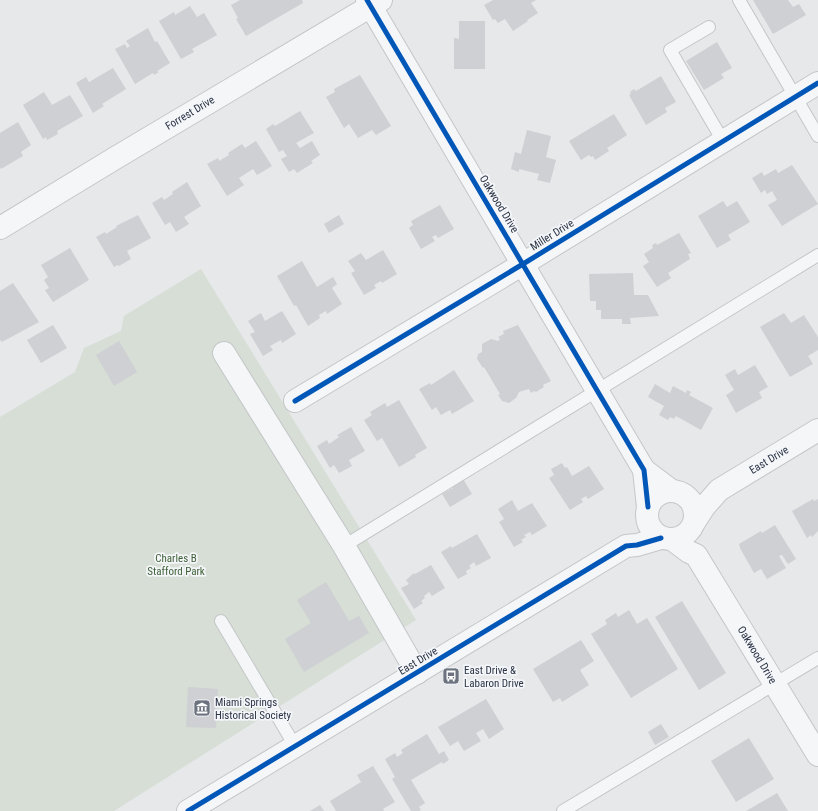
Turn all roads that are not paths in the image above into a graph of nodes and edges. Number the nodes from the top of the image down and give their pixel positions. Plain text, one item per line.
1 (739, 0) edge
2 (373, 2) edge
3 (709, 27) dead end
4 (818, 83) edge
5 (795, 97) junction
6 (818, 136) edge
7 (723, 141) junction
8 (0, 228) edge
9 (818, 255) edge
10 (523, 264) junction
11 (224, 353) dead end
12 (598, 390) junction
13 (295, 400) dead end
14 (818, 430) edge
15 (644, 470) junction
16 (719, 490) junction
17 (677, 492) junction
18 (647, 511) junction
19 (694, 524) junction
20 (667, 539) junction
21 (344, 546) junction
22 (627, 546) junction
23 (696, 555) junction
24 (221, 621) dead end
25 (818, 658) edge
26 (417, 673) junction
27 (775, 684) junction
28 (296, 746) junction
29 (818, 755) edge
30 (188, 811) edge
31 (563, 811) edge

1 - 5 lane
2 - 8 street, Forrest Drive
2 - 10 street, Oakwood Drive
3 - 7 lane
4 - 5 street, Miller Drive
5 - 6 lane
5 - 7 street, Miller Drive
7 - 10 street, Miller Drive
9 - 12 lane
10 - 12 street, Oakwood Drive
10 - 13 street, Miller Drive
11 - 21 street
12 - 15 street, Oakwood Drive
12 - 21 lane
14 - 16 street, East Drive
15 - 17 street, Oakwood Drive
15 - 18 street, Oakwood Drive
16 - 17 street, East Drive
16 - 19 street, East Drive
17 - 18 street
17 - 19 street
18 - 20 street
18 - 22 street
19 - 20 street
19 - 23 street, Oakwood Drive
20 - 22 street, East Drive
20 - 23 street, Oakwood Drive
21 - 26 street
22 - 26 street, East Drive
23 - 27 street, Oakwood Drive
24 - 28 lane
25 - 27 lane
26 - 28 street, East Drive
27 - 29 street, Oakwood Drive
27 - 31 lane
28 - 30 street, East Drive

